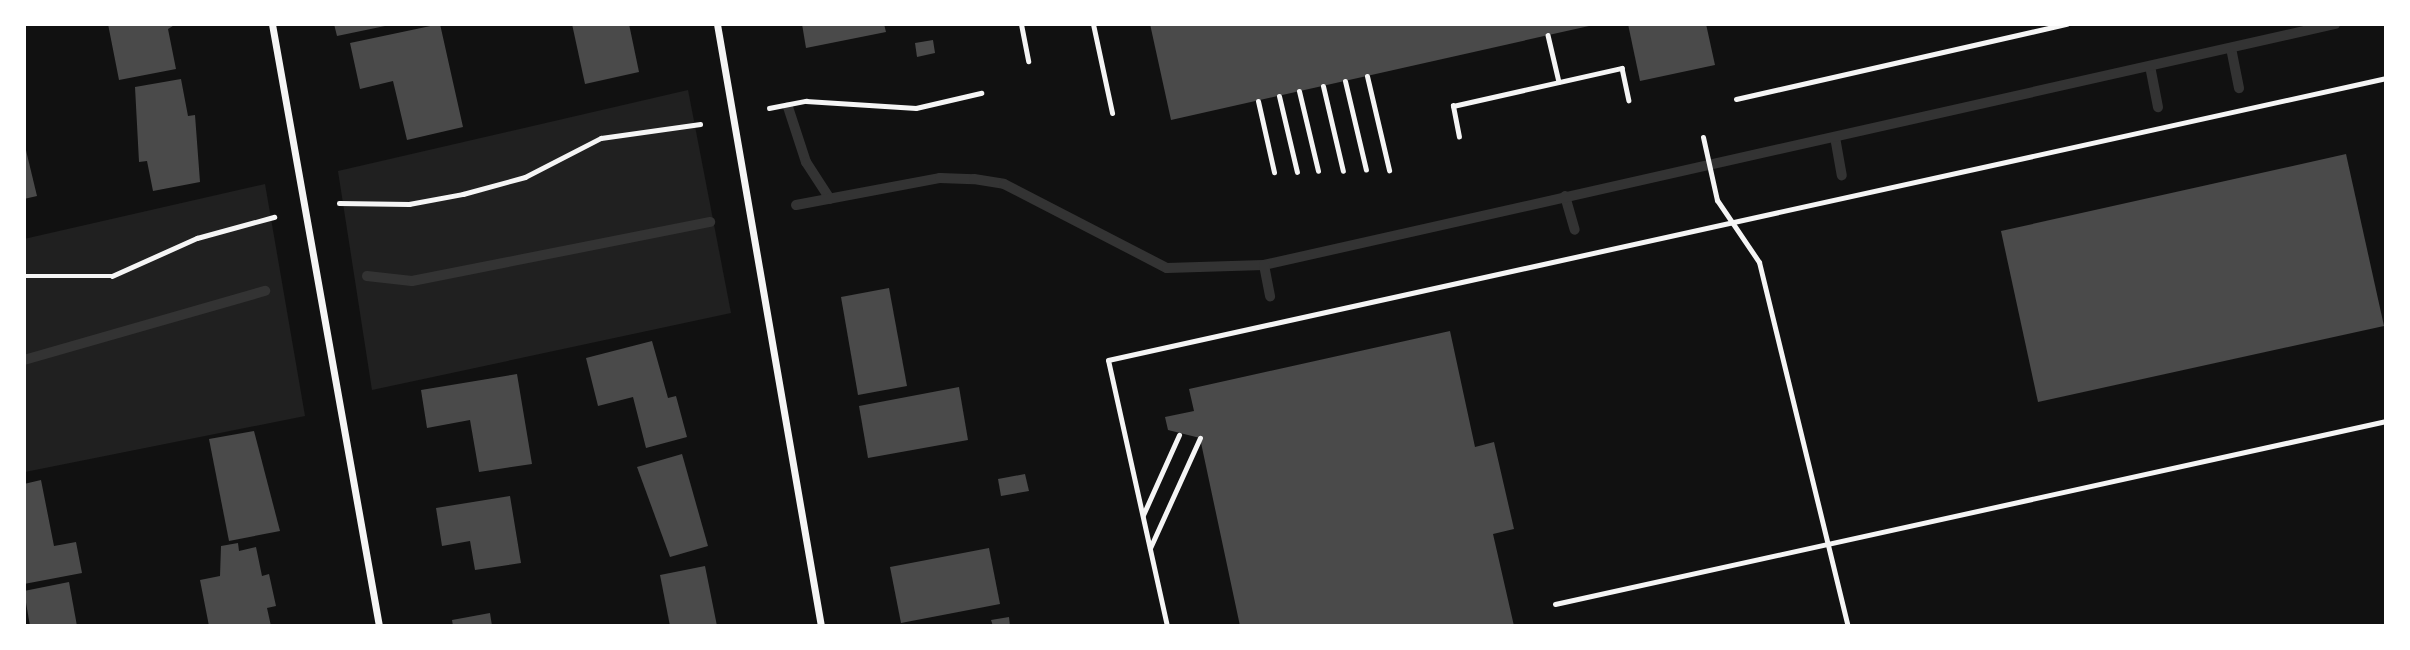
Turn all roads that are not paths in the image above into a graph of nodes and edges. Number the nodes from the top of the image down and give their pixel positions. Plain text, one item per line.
1 (272, 24) edge
2 (717, 24) edge
3 (1021, 24) edge
4 (1093, 24) edge
5 (2067, 24) edge
6 (1028, 61) dead end
7 (1367, 76) dead end
8 (2385, 78) edge
9 (1345, 81) dead end
10 (1323, 86) dead end
11 (1299, 91) dead end
12 (1279, 96) dead end
13 (1736, 99) dead end
14 (1258, 101) dead end
15 (1112, 113) dead end
16 (1703, 137) dead end
17 (1366, 170) dead end
18 (1389, 170) dead end
19 (1343, 171) dead end
20 (1274, 172) dead end
21 (1297, 172) dead end
22 (1318, 172) dead end
23 (1731, 219) junction
24 (2385, 421) edge
25 (1179, 435) dead end
26 (1200, 438) dead end
27 (1143, 517) junction
28 (1829, 544) junction
29 (1150, 548) junction
30 (1555, 604) dead end
31 (379, 625) edge
32 (821, 625) edge
33 (1167, 625) edge
34 (1848, 625) edge

1 - 31 street
2 - 32 street
3 - 6 lane
4 - 15 lane
5 - 13 lane
7 - 18 lane
8 - 23 lane
9 - 17 lane
10 - 19 lane
11 - 22 lane
12 - 21 lane
14 - 20 lane
16 - 23 lane
23 - 27 lane
23 - 28 lane
24 - 28 lane
25 - 27 lane
26 - 29 lane
27 - 29 lane
28 - 30 lane
28 - 34 lane
29 - 33 lane

